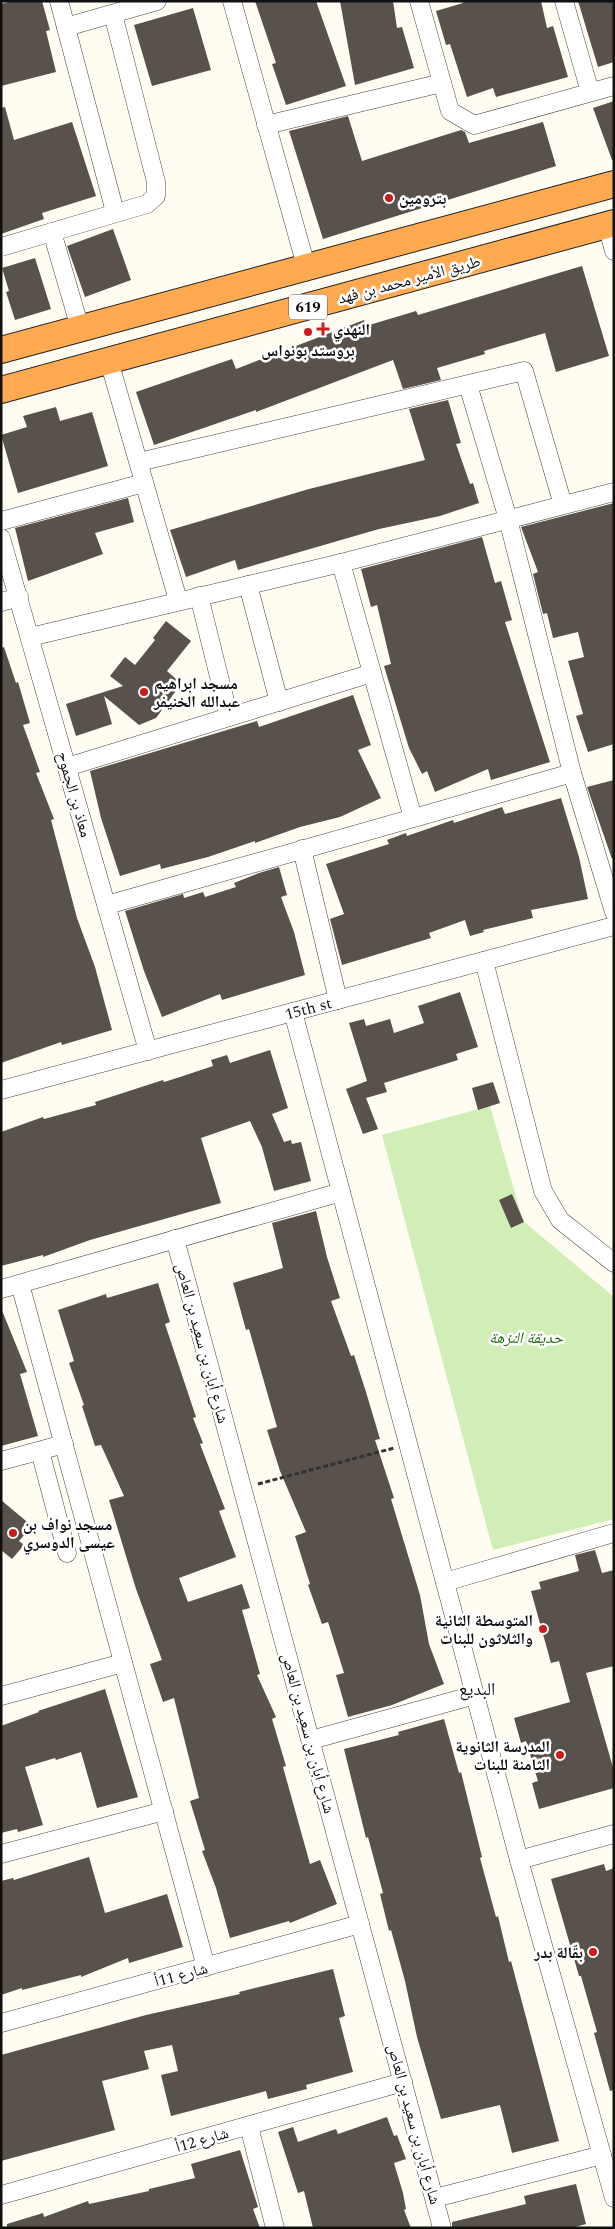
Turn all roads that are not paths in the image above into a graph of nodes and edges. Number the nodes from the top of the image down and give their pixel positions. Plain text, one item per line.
1 (59, 1) edge
2 (157, 1) edge
3 (232, 1) edge
4 (419, 1) edge
5 (564, 1) edge
6 (113, 14) junction
7 (66, 27) junction
8 (442, 83) junction
9 (614, 86) edge
10 (590, 92) junction
11 (266, 125) junction
12 (614, 184) edge
13 (116, 212) junction
14 (610, 224) edge
15 (52, 232) junction
16 (1, 247) edge
17 (614, 251) edge
18 (306, 266) junction
19 (80, 328) junction
20 (1, 350) edge
21 (109, 361) junction
22 (468, 384) junction
23 (1, 390) edge
24 (139, 462) junction
25 (144, 483) junction
26 (614, 492) edge
27 (564, 505) junction
28 (508, 519) junction
29 (1, 521) edge
30 (1, 538) edge
31 (341, 563) junction
32 (248, 584) junction
33 (199, 596) junction
34 (19, 597) junction
35 (178, 600) junction
36 (1, 602) edge
37 (30, 637) junction
38 (372, 673) junction
39 (279, 702) junction
40 (229, 717) junction
41 (67, 767) junction
42 (572, 773) junction
43 (412, 818) junction
44 (302, 849) junction
45 (107, 905) junction
46 (614, 912) edge
47 (614, 926) edge
48 (484, 961) junction
49 (338, 1000) junction
50 (293, 1012) junction
51 (148, 1051) junction
52 (1, 1090) edge
53 (341, 1192) junction
54 (175, 1239) junction
55 (614, 1263) edge
56 (20, 1284) junction
57 (1, 1289) edge
58 (64, 1444) junction
59 (40, 1451) junction
60 (1, 1461) edge
61 (614, 1533) edge
62 (67, 1553) dead end
63 (445, 1582) junction
64 (123, 1663) junction
65 (475, 1695) junction
66 (1, 1696) edge
67 (311, 1740) junction
68 (164, 1811) junction
69 (614, 1834) edge
70 (1, 1854) edge
71 (519, 1860) junction
72 (360, 1924) junction
73 (206, 1967) junction
74 (1, 2023) edge
75 (403, 2082) junction
76 (249, 2126) junction
77 (602, 2155) junction
78 (1, 2195) edge
79 (435, 2198) junction
80 (614, 2198) edge
81 (275, 2228) edge
82 (442, 2228) edge

1 - 7 street
2 - 6 street
3 - 11 street
4 - 8 street
5 - 10 street
6 - 7 street
6 - 13 street
7 - 13 street
8 - 10 street
8 - 11 street
9 - 10 street
11 - 18 street
12 - 18 highway, 619
13 - 15 street
14 - 17 street
14 - 21 highway, طريق الأمير محمد بن فهد / 619
15 - 16 street
15 - 19 street
18 - 19 highway, 619
19 - 20 highway, 619
21 - 23 highway, طريق الأمير محمد بن فهد / 619
21 - 24 street
22 - 24 street
22 - 27 street
22 - 28 street
24 - 25 street
25 - 29 street
25 - 35 street
26 - 27 street
27 - 28 street
28 - 31 street
28 - 42 street
30 - 34 street, معاذ بن الجموح
31 - 32 street
31 - 38 street
32 - 33 street
32 - 39 street
33 - 35 street
33 - 40 street
34 - 36 street
34 - 37 street, معاذ بن الجموح
35 - 37 street
37 - 41 street, معاذ بن الجموح
38 - 39 street
38 - 43 street
39 - 40 street
40 - 41 street
41 - 45 street, معاذ بن الجموح
42 - 43 street
42 - 46 street
43 - 44 street
44 - 45 street
44 - 49 street
45 - 51 street, معاذ بن الجموح
47 - 48 street, 15th st
48 - 49 street, 15th st
48 - 55 street
49 - 50 street, 15th st
50 - 51 street, 15th st
50 - 53 street
51 - 52 street, 15th st
53 - 54 street
53 - 63 street
54 - 56 street
54 - 67 street, شارع أبان بن سعيد بن العاص
56 - 57 street
56 - 58 street
58 - 59 street
58 - 64 street
59 - 60 street
59 - 62 street
61 - 63 street
63 - 65 street
64 - 66 street
64 - 68 street
65 - 67 street
65 - 71 street
67 - 72 street, شارع أبان بن سعيد بن العاص
68 - 70 street
68 - 73 street
69 - 71 street
71 - 77 street
72 - 73 street, شارع 11أ
72 - 75 street, شارع أبان بن سعيد بن العاص
73 - 74 street, شارع 11أ
75 - 76 street, شارع 12أ
75 - 79 street, شارع أبان بن سعيد بن العاص
76 - 78 street, شارع 12أ
76 - 81 street
77 - 79 street
77 - 80 street
79 - 82 street, شارع أبان بن سعيد بن العاص

